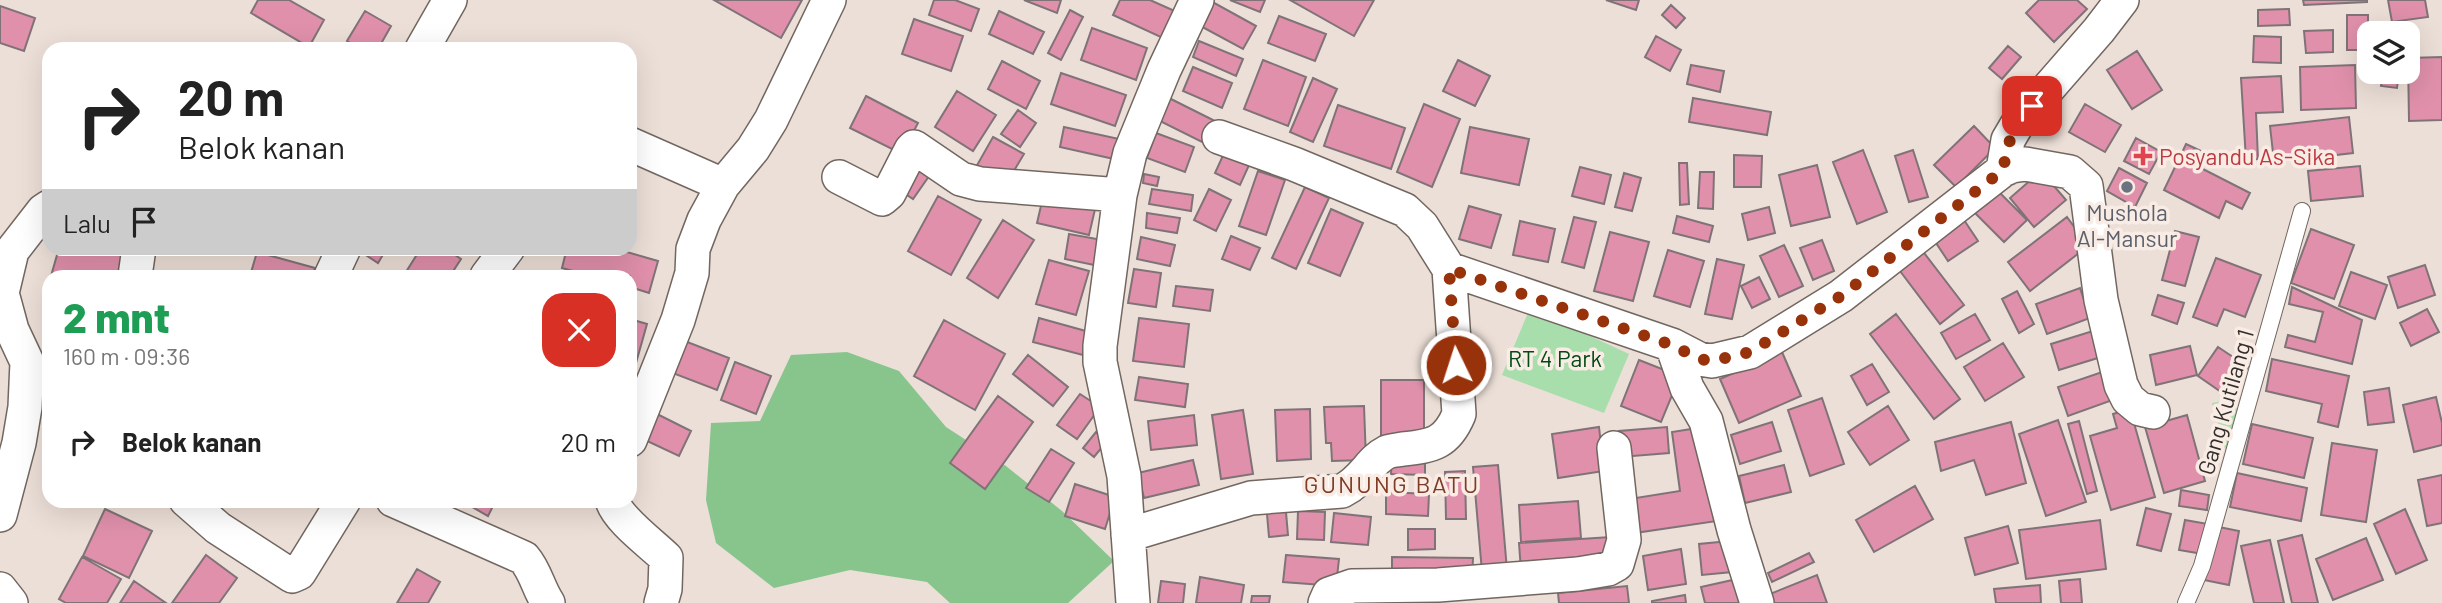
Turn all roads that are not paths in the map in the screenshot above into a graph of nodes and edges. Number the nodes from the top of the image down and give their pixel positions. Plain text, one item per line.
1 (450, 0) edge
2 (829, 0) edge
3 (1196, 0) edge
4 (2122, 0) edge
5 (426, 42) edge
6 (1219, 138) dead end
7 (637, 147) edge
8 (2003, 170) junction
9 (839, 177) dead end
10 (723, 185) junction
11 (1121, 195) junction
12 (2302, 211) dead end
13 (42, 212) edge
14 (1449, 269) junction
15 (1672, 345) junction
16 (2153, 412) dead end
17 (637, 422) edge
18 (1614, 448) dead end
19 (195, 508) edge
20 (339, 508) edge
21 (411, 508) edge
22 (615, 508) edge
23 (0, 515) edge
24 (1128, 535) junction
25 (0, 589) edge
26 (1442, 594) edge
27 (11, 603) edge
28 (548, 603) edge
29 (661, 603) edge
30 (1133, 603) edge
31 (1325, 603) edge
32 (1757, 603) edge
33 (2186, 603) edge

1 - 5 street
2 - 10 street
3 - 11 street
4 - 8 street
6 - 14 street
7 - 10 street
8 - 15 street
8 - 16 street
9 - 11 street
10 - 17 street
11 - 24 street
12 - 33 lane, Gang Kutilang 1
13 - 23 street
14 - 15 street
14 - 24 street
15 - 32 street
18 - 26 street
19 - 20 street
21 - 28 street
22 - 29 street
24 - 30 street
25 - 27 street
26 - 31 street

